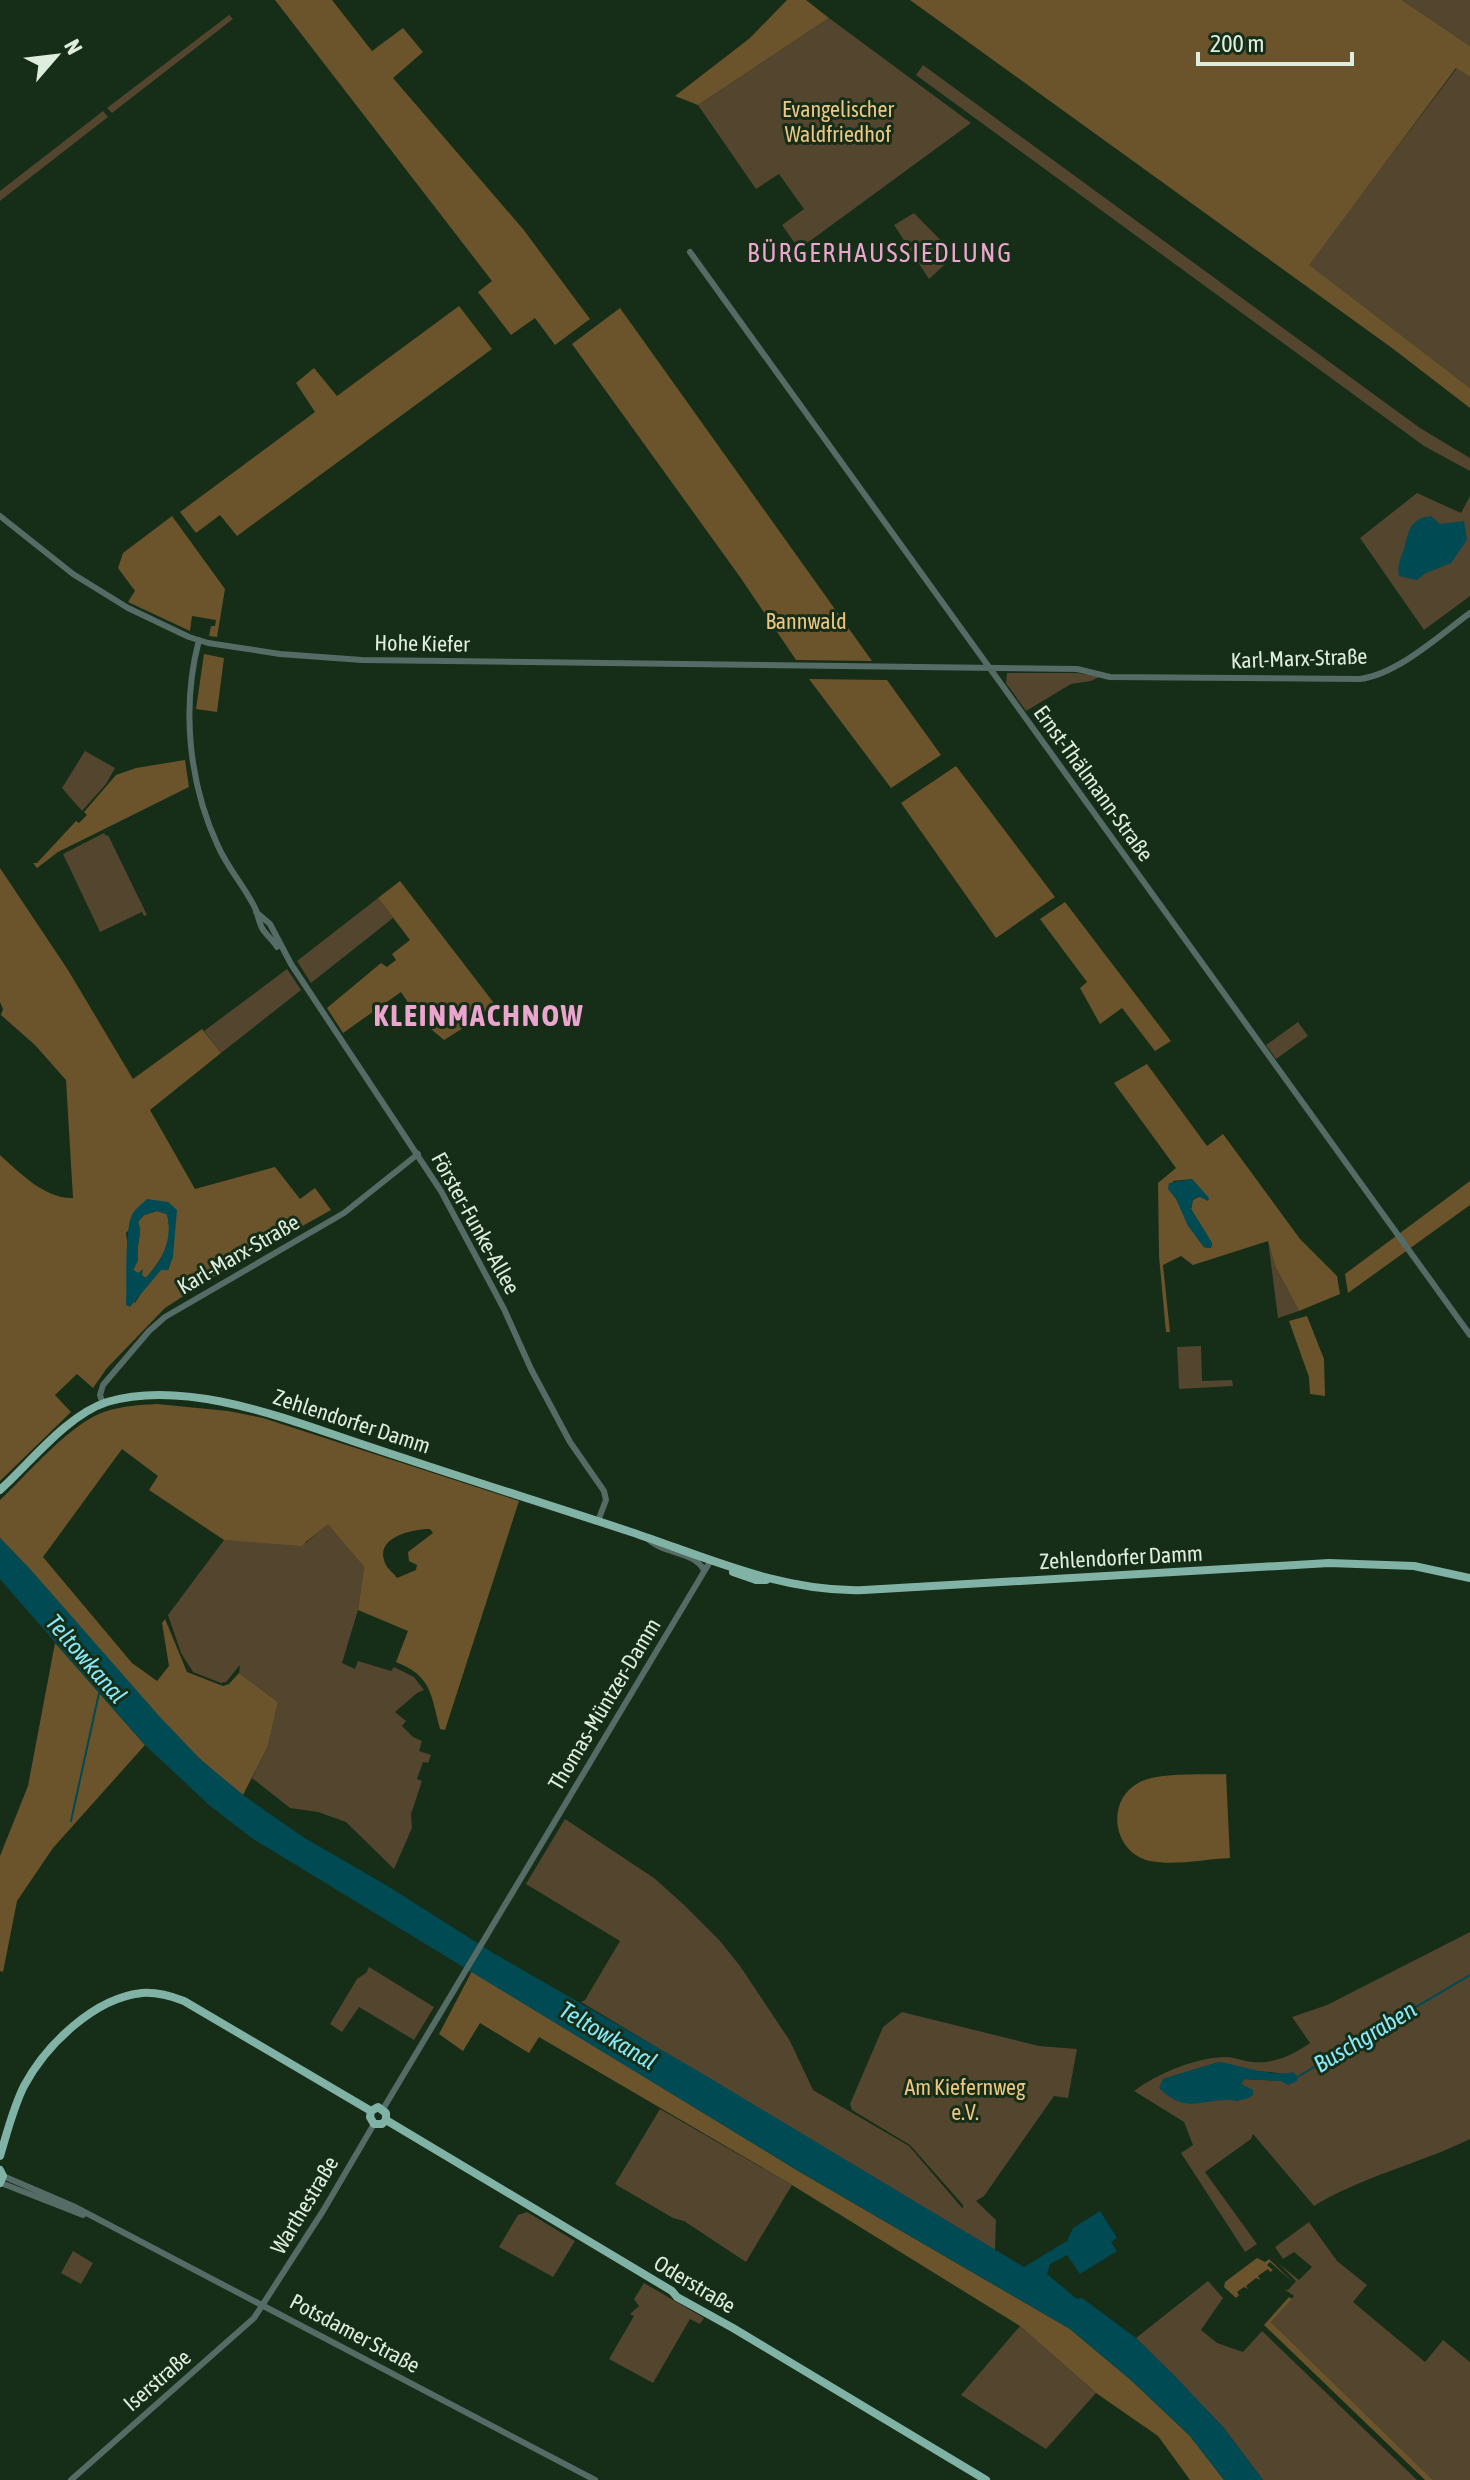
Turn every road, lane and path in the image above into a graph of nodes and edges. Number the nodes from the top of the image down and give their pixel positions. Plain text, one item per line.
1 (690, 252) dead end
2 (0, 516) edge
3 (1470, 613) edge
4 (199, 640) junction
5 (990, 669) junction
6 (1110, 677) joint
7 (418, 1154) junction
8 (1470, 1335) edge
9 (103, 1404) junction
10 (0, 1490) edge
11 (598, 1521) junction
12 (645, 1537) junction
13 (711, 1560) junction
14 (704, 1570) junction
15 (1470, 1578) edge
16 (383, 2109) junction
17 (371, 2111) junction
18 (386, 2120) junction
19 (374, 2124) junction
20 (0, 2156) edge
21 (1, 2178) edge
22 (264, 2305) junction
23 (71, 2480) edge
24 (595, 2480) edge
25 (986, 2480) edge

1 - 5 street, Ernst-Thälmann-Straße
2 - 4 street, Hohe Kiefer
3 - 6 street, Karl-Marx-Straße
4 - 5 street, Hohe Kiefer
4 - 7 street, Förster-Funke-Allee
5 - 6 street, Hohe Kiefer
5 - 8 street, Ernst-Thälmann-Straße
7 - 9 street, Karl-Marx-Straße
7 - 11 street, Förster-Funke-Allee
9 - 10 main road, Zehlendorfer Damm
9 - 11 main road, Zehlendorfer Damm
11 - 12 main road, Zehlendorfer Damm
12 - 13 main road, Zehlendorfer Damm
12 - 14 street
13 - 14 street, Thomas-Müntzer-Damm
13 - 15 main road, Zehlendorfer Damm
14 - 16 street, Thomas-Müntzer-Damm
16 - 17 main road
16 - 18 main road
17 - 19 main road
17 - 20 main road
18 - 19 main road
18 - 25 main road, Oderstraße
19 - 22 street, Warthestraße
21 - 22 street, Potsdamer Straße
22 - 23 street, Iserstraße
22 - 24 street, Potsdamer Straße

